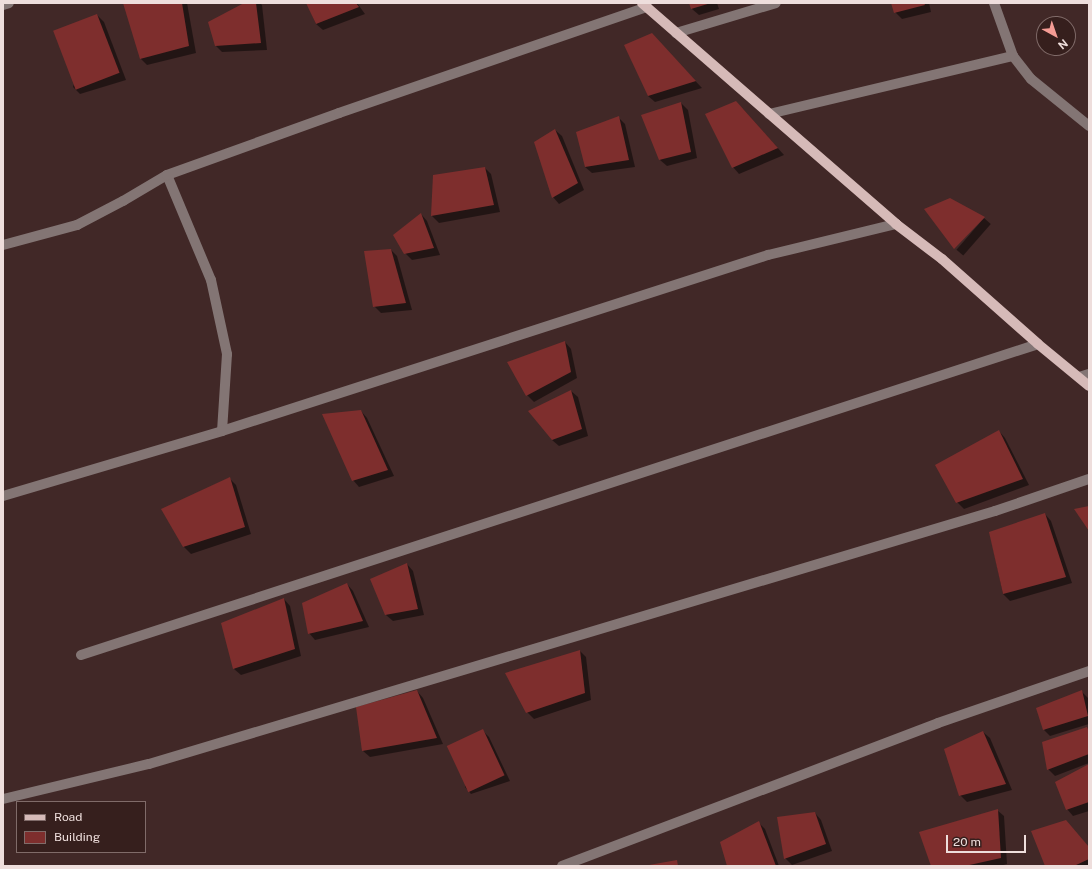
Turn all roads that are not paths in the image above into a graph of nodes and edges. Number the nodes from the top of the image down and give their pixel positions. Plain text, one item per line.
1 (9, 3) edge
2 (776, 3) edge
3 (994, 3) edge
4 (3, 5) edge
5 (644, 5) edge
6 (676, 33) junction
7 (1013, 56) junction
8 (769, 114) junction
9 (1089, 126) edge
10 (167, 175) junction
11 (896, 224) junction
12 (3, 245) edge
13 (1038, 344) junction
14 (1089, 374) edge
15 (1079, 378) junction
16 (1089, 386) edge
17 (222, 431) junction
18 (1089, 479) edge
19 (3, 496) edge
20 (81, 655) dead end
21 (1089, 671) edge
22 (3, 798) edge
23 (562, 866) edge

1 - 4 street
2 - 6 street
3 - 7 street
5 - 6 main road
5 - 10 street
6 - 8 main road
7 - 8 street
7 - 9 street
8 - 11 main road
10 - 12 street
10 - 17 street
11 - 13 main road
11 - 17 street
13 - 15 main road
13 - 20 street
14 - 15 street
15 - 16 main road
17 - 19 street
18 - 22 street
21 - 23 street

